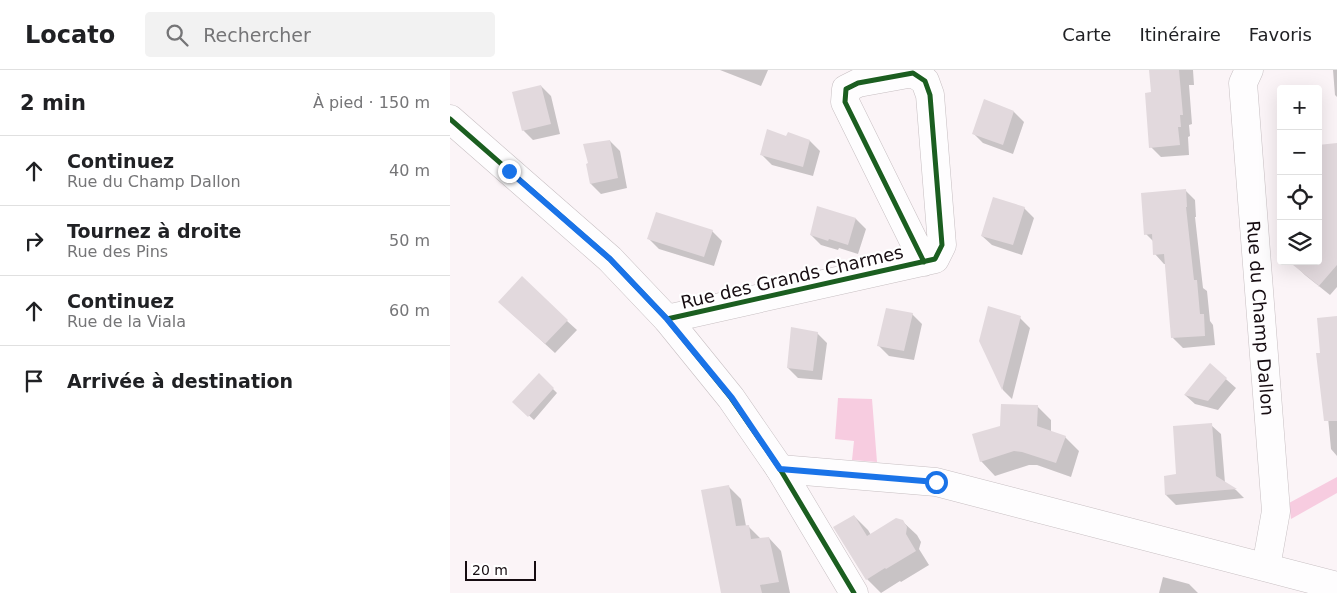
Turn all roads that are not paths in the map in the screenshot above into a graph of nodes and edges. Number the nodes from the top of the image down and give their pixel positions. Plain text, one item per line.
1 (1249, 70) edge
2 (450, 119) edge
3 (924, 262) junction
4 (667, 319) junction
5 (780, 469) junction
6 (1266, 567) junction
7 (1337, 586) edge
8 (854, 593) edge

1 - 6 street, Rue du Champ Dallon
2 - 4 street
3 - 3 street, Rue des Grands Charmes
3 - 4 street, Rue des Grands Charmes
4 - 5 street
5 - 6 street
5 - 8 street
6 - 7 street

